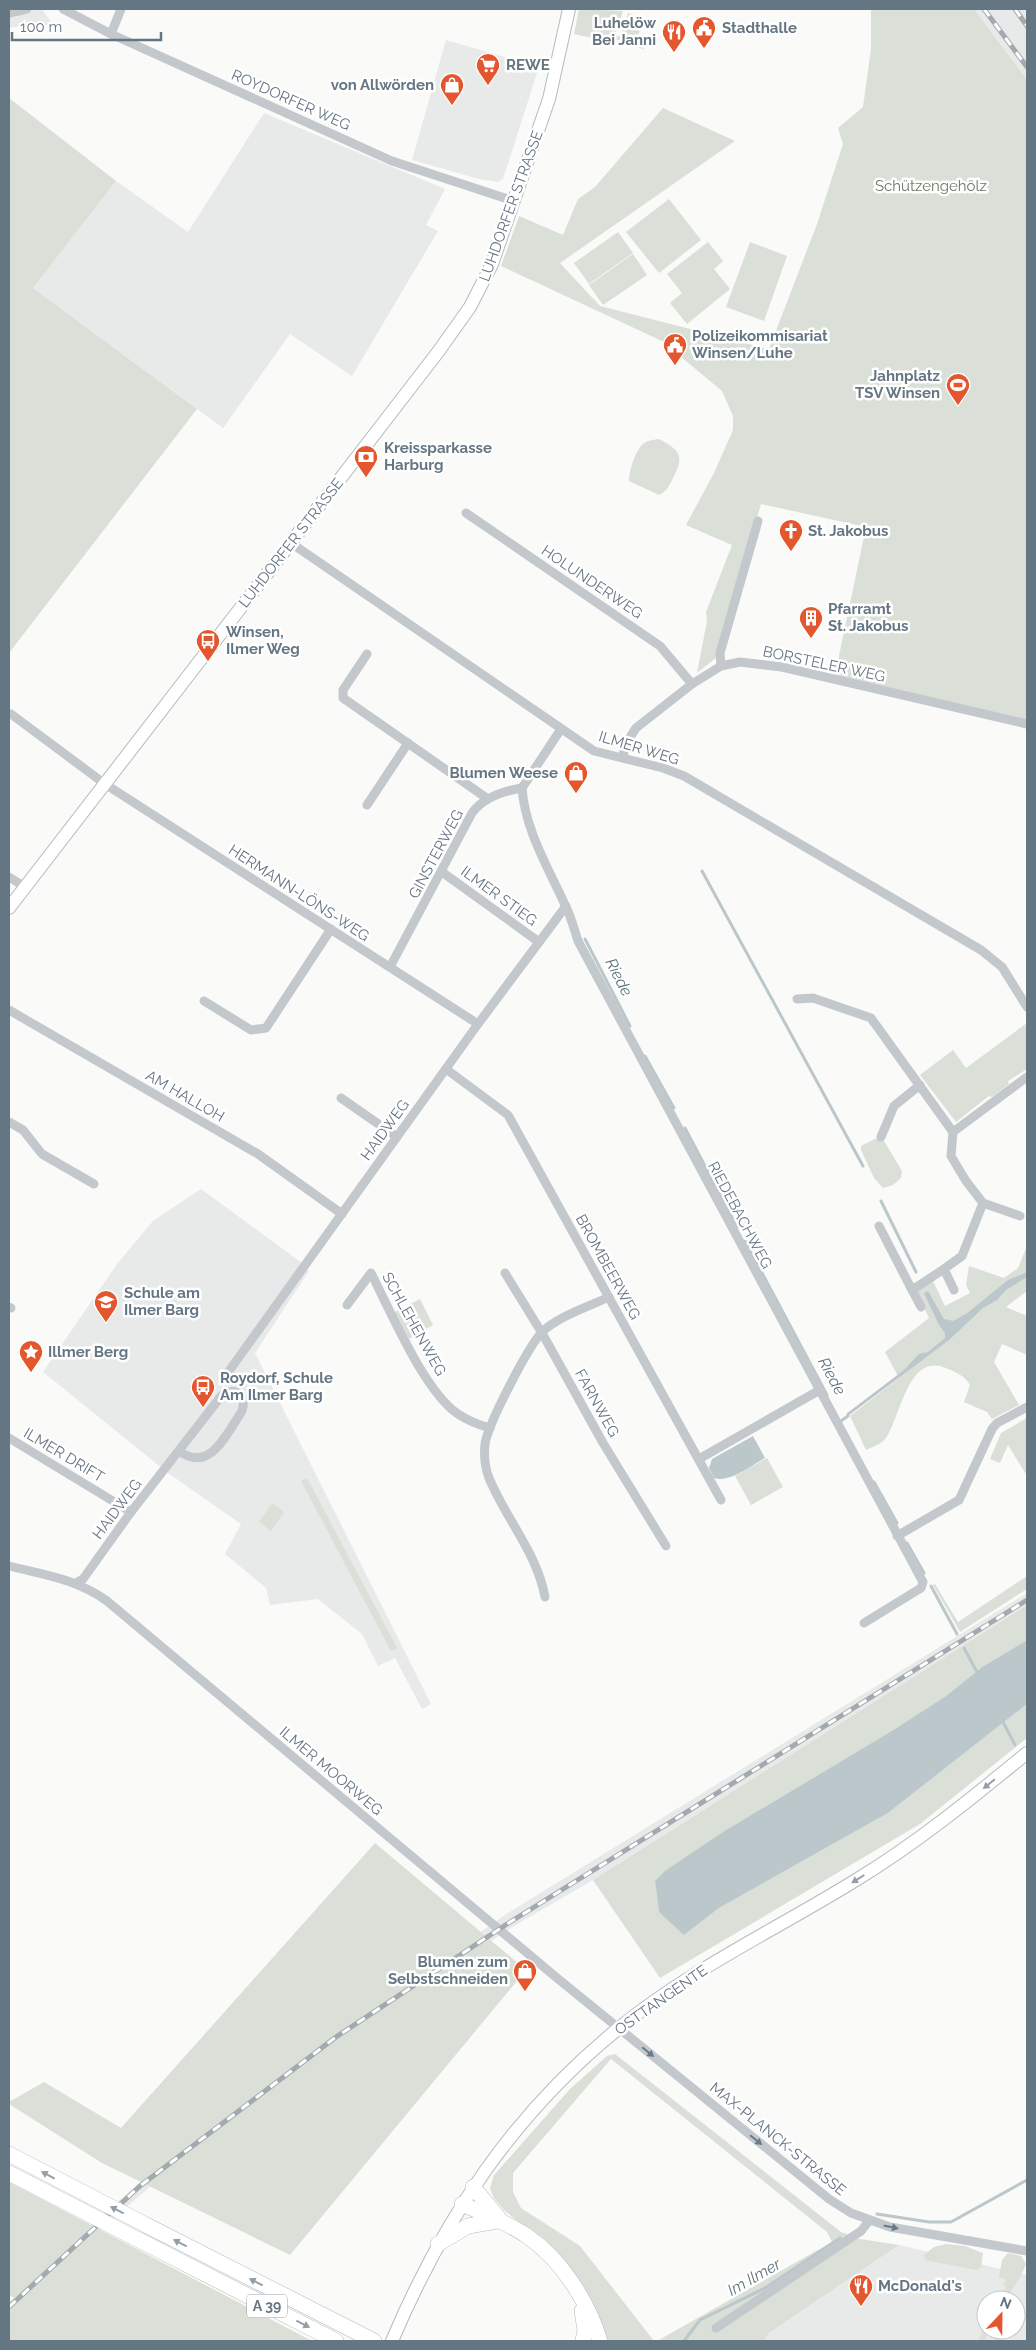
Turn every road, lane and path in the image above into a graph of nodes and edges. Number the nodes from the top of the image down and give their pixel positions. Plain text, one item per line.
1 (27, 9) edge
2 (63, 9) edge
3 (121, 9) edge
4 (569, 9) edge
5 (9, 13) edge
6 (111, 34) junction
7 (514, 201) junction
8 (466, 513) dead end
9 (758, 520) dead end
10 (291, 543) junction
11 (367, 654) dead end
12 (721, 666) junction
13 (692, 684) junction
14 (11, 714) dead end
15 (1027, 724) edge
16 (561, 729) junction
17 (408, 743) junction
18 (623, 758) junction
19 (105, 784) junction
20 (522, 788) junction
21 (488, 799) junction
22 (367, 805) dead end
23 (442, 872) junction
24 (9, 877) edge
25 (25, 887) junction
26 (566, 906) junction
27 (9, 908) edge
28 (331, 930) junction
29 (539, 942) junction
30 (390, 967) junction
31 (797, 999) dead end
32 (204, 1000) dead end
33 (1027, 1007) edge
34 (9, 1010) edge
35 (478, 1024) junction
36 (446, 1069) junction
37 (1027, 1077) edge
38 (920, 1085) junction
39 (341, 1098) dead end
40 (9, 1122) edge
41 (953, 1132) junction
42 (397, 1137) junction
43 (881, 1137) dead end
44 (94, 1184) dead end
45 (983, 1203) junction
46 (342, 1214) junction
47 (1020, 1216) dead end
48 (880, 1226) dead end
49 (944, 1269) junction
50 (505, 1273) dead end
51 (912, 1290) junction
52 (954, 1290) dead end
53 (609, 1296) junction
54 (348, 1305) dead end
55 (921, 1307) dead end
56 (542, 1333) junction
57 (229, 1371) dead end
58 (818, 1391) junction
59 (1027, 1407) edge
60 (490, 1428) junction
61 (9, 1438) edge
62 (179, 1451) junction
63 (699, 1459) junction
64 (721, 1500) dead end
65 (131, 1512) junction
66 (897, 1536) junction
67 (666, 1546) dead end
68 (9, 1566) edge
69 (76, 1583) junction
70 (545, 1598) dead end
71 (864, 1623) dead end
72 (1027, 1753) edge
73 (619, 2028) junction
74 (9, 2154) edge
75 (9, 2173) edge
76 (473, 2187) junction
77 (462, 2204) junction
78 (501, 2220) junction
79 (869, 2221) junction
80 (438, 2244) junction
81 (1027, 2251) edge
82 (572, 2284) junction
83 (716, 2328) dead end
84 (336, 2341) edge
85 (374, 2341) edge
86 (392, 2341) edge
87 (583, 2341) edge
88 (600, 2341) edge

1 - 5 street
2 - 6 street, ROYDORFER WEG
3 - 6 street
4 - 7 main road, LUHDORFER STRASSE
6 - 7 street, ROYDORFER WEG
7 - 10 main road, LUHDORFER STRASSE
8 - 13 street, HOLUNDERWEG
9 - 12 street
10 - 16 street, ILMER WEG
10 - 19 main road, LUHDORFER STRASSE
11 - 17 street
12 - 13 street, BORSTELER WEG
12 - 15 street, BORSTELER WEG
13 - 18 street, BORSTELER WEG
14 - 19 street, HERMANN-LÖNS-WEG
16 - 18 street, ILMER WEG
16 - 20 street
17 - 21 street
17 - 22 street
18 - 33 street, ILMER WEG
19 - 25 main road, LUHDORFER STRASSE
19 - 28 street, HERMANN-LÖNS-WEG
20 - 21 street, GINSTERWEG
20 - 26 street, RIEDEBACHWEG
21 - 23 street, GINSTERWEG
23 - 29 street, ILMER STIEG
23 - 30 street, GINSTERWEG
24 - 25 street
25 - 27 main road, LUHDORFER STRASSE
26 - 29 street, HAIDWEG
26 - 58 street, RIEDEBACHWEG
28 - 30 street, HERMANN-LÖNS-WEG
28 - 32 street
29 - 35 street, HAIDWEG
30 - 35 street, HERMANN-LÖNS-WEG
31 - 38 street
34 - 46 street, AM HALLOH
35 - 36 street, HAIDWEG
36 - 42 street, HAIDWEG
36 - 53 street, BROMBEERWEG
37 - 41 street
38 - 41 street
38 - 43 street
39 - 42 street
40 - 44 street
41 - 45 street
42 - 46 street, HAIDWEG
45 - 47 street
45 - 49 street
46 - 57 street, HAIDWEG
48 - 51 street
49 - 51 street
49 - 52 street
50 - 56 street, FARNWEG
51 - 55 street
53 - 56 street
53 - 63 street, BROMBEERWEG
54 - 60 street, SCHLEHENWEG
56 - 60 street
56 - 67 street, FARNWEG
58 - 63 street
58 - 66 street, RIEDEBACHWEG
59 - 66 street
60 - 70 street
61 - 65 street, ILMER DRIFT
62 - 62 street, HAIDWEG
62 - 65 street, HAIDWEG
63 - 64 street, BROMBEERWEG
65 - 69 street, HAIDWEG
66 - 71 street, RIEDEBACHWEG
68 - 69 street, ILMER MOORWEG
69 - 73 street, ILMER MOORWEG
72 -> 73 main road, OSTTANGENTE
73 - 76 main road, OSTTANGENTE
73 -> 79 street, MAX-PLANCK-STRASSE
85 -> 74 highway, A 39, bridge
75 -> 84 highway, A 39, bridge
76 - 77 main road, OSTTANGENTE
76 - 78 highway
77 - 78 highway
77 - 80 main road, OSTTANGENTE
78 - 80 highway
78 - 82 highway
79 -> 81 street, MAX-PLANCK-STRASSE
79 - 83 street
80 - 86 main road, OSTTANGENTE
82 - 87 highway
82 - 88 highway

